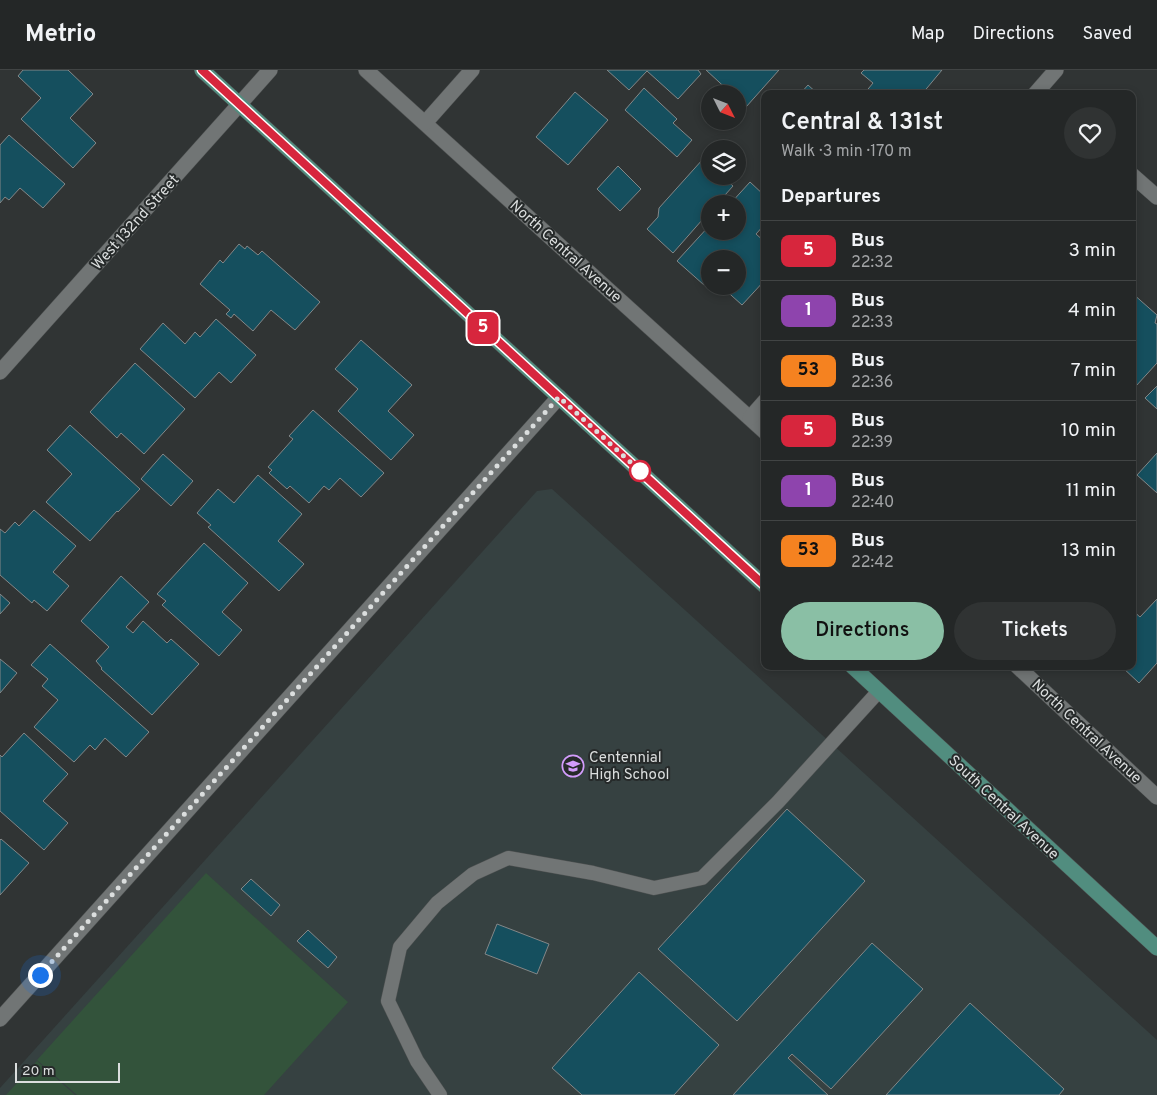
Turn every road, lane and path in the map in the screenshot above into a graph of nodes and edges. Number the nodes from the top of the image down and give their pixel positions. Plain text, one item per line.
1 (202, 70) edge
2 (270, 70) edge
3 (366, 70) edge
4 (472, 70) edge
5 (1056, 70) edge
6 (1041, 90) edge
7 (240, 105) junction
8 (425, 123) junction
9 (1136, 179) edge
10 (1157, 198) edge
11 (0, 372) edge
12 (559, 397) junction
13 (761, 406) edge
14 (750, 418) junction
15 (761, 428) edge
16 (761, 582) edge
17 (856, 670) edge
18 (1021, 670) edge
19 (879, 691) junction
20 (1157, 796) edge
21 (1157, 948) edge
22 (0, 1019) edge
23 (440, 1095) edge

1 - 7 main road
2 - 7 street, West 132nd Street
3 - 8 street, North Central Avenue
4 - 8 street
5 - 6 street
7 - 11 street, West 132nd Street
7 - 12 main road
8 - 14 street, North Central Avenue
9 - 10 street
12 - 16 main road
12 - 22 street
13 - 14 street
14 - 15 street, North Central Avenue
17 - 19 main road, South Central Avenue
18 - 20 street, North Central Avenue
19 - 21 main road, South Central Avenue
19 - 23 lane

